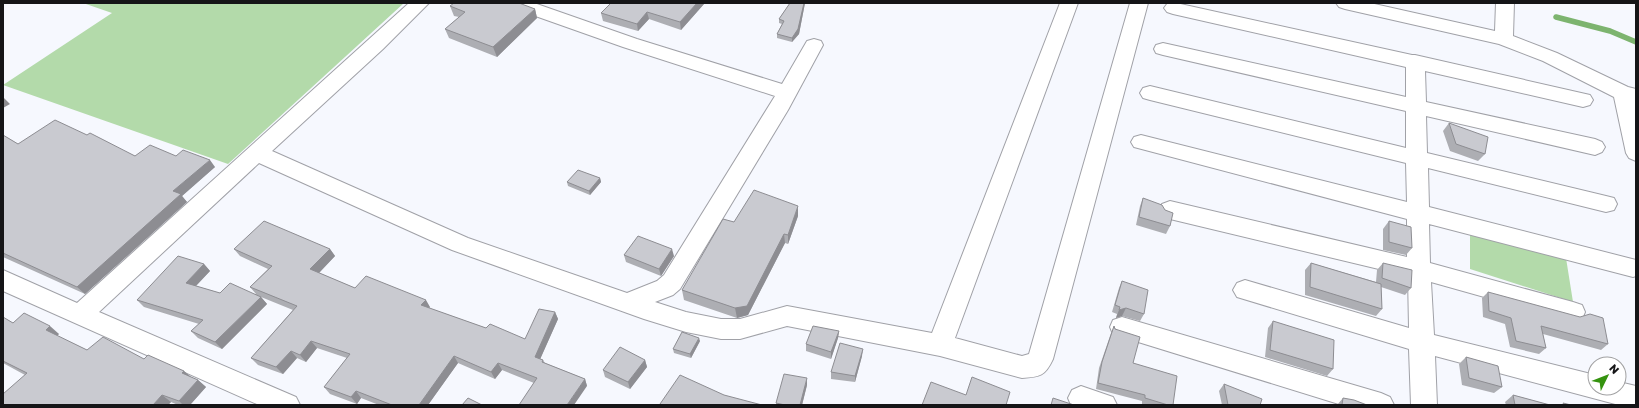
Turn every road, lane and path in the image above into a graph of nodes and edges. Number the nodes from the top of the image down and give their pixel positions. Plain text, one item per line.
1 (420, 3) edge
2 (516, 3) edge
3 (1068, 3) edge
4 (1139, 3) edge
5 (1345, 3) edge
6 (1505, 3) edge
7 (1173, 8) dead end
8 (1504, 39) junction
9 (814, 45) dead end
10 (1163, 49) dead end
11 (1415, 61) junction
12 (787, 93) junction
13 (1150, 93) dead end
14 (1630, 95) edge
15 (1583, 100) dead end
16 (1416, 106) junction
17 (1141, 142) dead end
18 (1595, 147) dead end
19 (257, 153) junction
20 (1636, 153) edge
21 (1418, 157) junction
22 (1606, 204) dead end
23 (1170, 210) edge
24 (1419, 212) junction
25 (1633, 268) dead end
26 (1419, 269) junction
27 (3, 280) edge
28 (1245, 290) dead end
29 (626, 303) junction
30 (1573, 312) dead end
31 (80, 315) junction
32 (1122, 327) dead end
33 (1421, 342) junction
34 (940, 345) junction
35 (1587, 385) edge
36 (287, 405) edge
37 (1381, 405) edge
38 (1424, 405) edge

1 - 19 street
2 - 12 street
3 - 34 street
4 - 34 street
5 - 8 street
6 - 8 street
7 - 11 street
8 - 14 street
9 - 12 street
10 - 16 street
11 - 15 street
11 - 16 street
12 - 29 street
13 - 21 street
14 - 20 street
16 - 18 street
16 - 21 street
17 - 24 street
19 - 29 street
19 - 31 street
21 - 22 street
21 - 24 street
23 - 26 street
24 - 25 street
24 - 26 street
26 - 30 street
26 - 33 street
27 - 31 street
28 - 33 street
29 - 34 street
31 - 36 street
32 - 37 street
33 - 35 street
33 - 38 street

